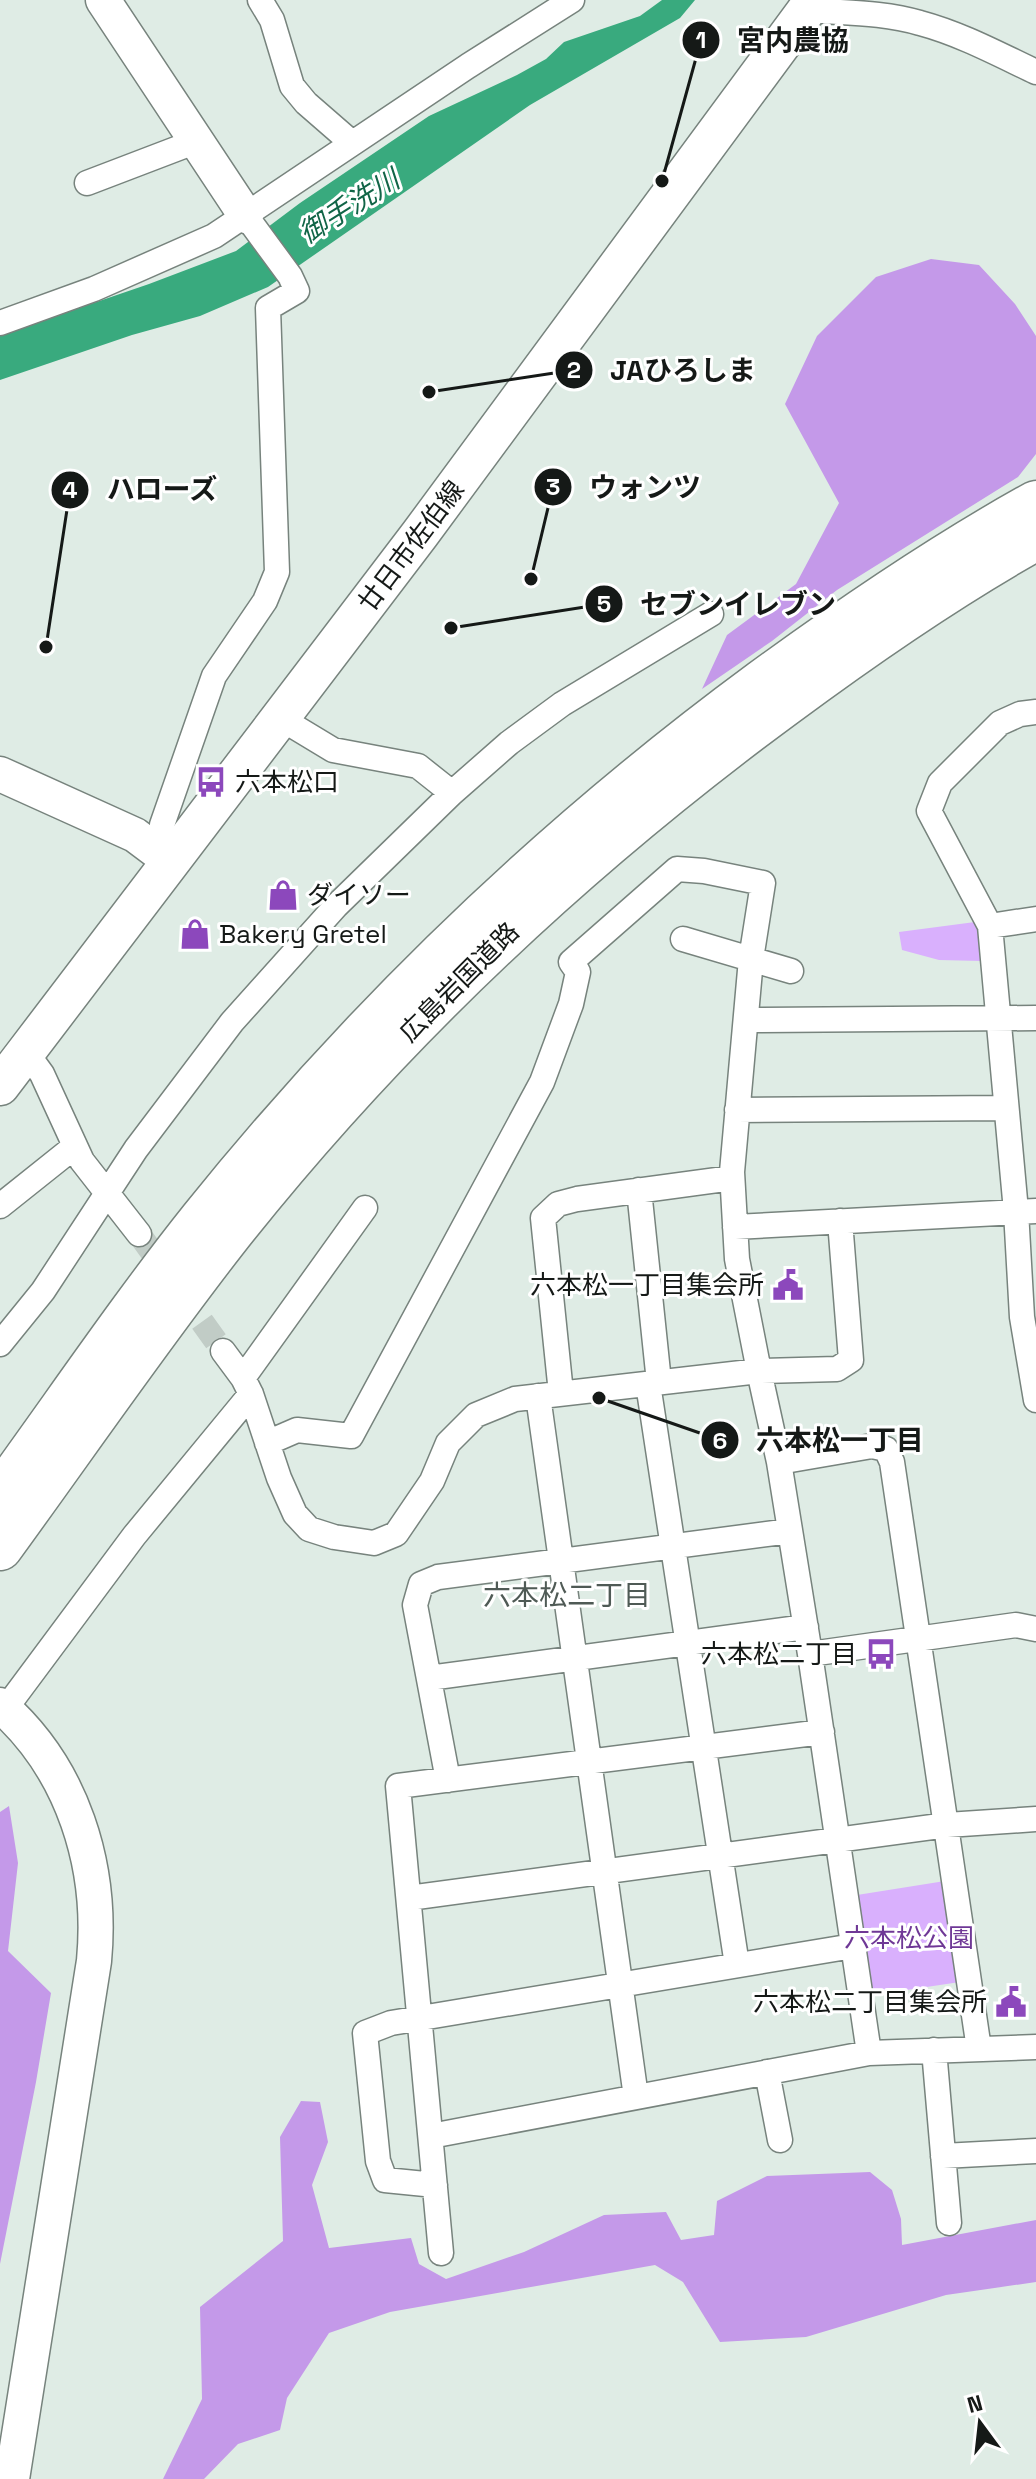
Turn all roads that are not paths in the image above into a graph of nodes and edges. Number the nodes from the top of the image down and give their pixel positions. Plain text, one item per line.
1 (103, 0) edge
2 (260, 0) edge
3 (572, 0) edge
4 (812, 4) edge
5 (1036, 72) edge
6 (197, 141) junction
7 (352, 143) junction
8 (87, 183) dead end
9 (250, 222) junction
10 (0, 323) edge
11 (1036, 503) edge
12 (1036, 538) edge
13 (711, 614) dead end
14 (1036, 712) edge
15 (280, 718) junction
16 (0, 774) edge
17 (452, 793) junction
18 (165, 857) junction
19 (1036, 919) edge
20 (990, 926) junction
21 (683, 939) dead end
22 (751, 959) junction
23 (791, 971) dead end
24 (1000, 1018) junction
25 (1036, 1018) edge
26 (746, 1020) junction
27 (26, 1052) junction
28 (0, 1086) edge
29 (1006, 1108) junction
30 (737, 1110) junction
31 (74, 1147) junction
32 (732, 1178) junction
33 (639, 1190) junction
34 (107, 1194) junction
35 (0, 1206) edge
36 (365, 1208) dead end
37 (1026, 1211) edge
38 (840, 1221) junction
39 (735, 1227) junction
40 (139, 1234) tunnel mouth
41 (0, 1344) edge
42 (223, 1351) tunnel mouth
43 (1034, 1369) edge
44 (759, 1371) junction
45 (654, 1383) junction
46 (247, 1386) junction
47 (549, 1395) junction
48 (1036, 1400) edge
49 (267, 1443) junction
50 (779, 1462) junction
51 (0, 1495) edge
52 (790, 1531) junction
53 (674, 1546) junction
54 (0, 1548) edge
55 (562, 1560) junction
56 (806, 1627) junction
57 (1036, 1629) edge
58 (918, 1638) junction
59 (688, 1643) junction
60 (810, 1654) junction
61 (575, 1658) junction
62 (429, 1678) junction
63 (2, 1710) edge
64 (822, 1732) junction
65 (704, 1747) junction
66 (590, 1762) junction
67 (448, 1780) junction
68 (1036, 1819) edge
69 (947, 1825) junction
70 (838, 1839) junction
71 (720, 1856) junction
72 (605, 1871) junction
73 (409, 1898) junction
74 (853, 1946) junction
75 (737, 1965) junction
76 (620, 1985) junction
77 (420, 2018) junction
78 (1036, 2047) edge
79 (979, 2049) junction
80 (934, 2050) junction
81 (869, 2053) junction
82 (767, 2072) junction
83 (636, 2097) junction
84 (431, 2136) junction
85 (780, 2140) dead end
86 (1036, 2151) edge
87 (943, 2156) junction
88 (435, 2185) junction
89 (949, 2223) dead end
90 (441, 2253) dead end
91 (12, 2479) edge

1 - 6 street
2 - 7 street
3 - 7 street
4 - 5 street
4 - 15 main road, 廿日市佐伯線
6 - 8 street
6 - 9 street
7 - 9 street
9 - 10 street
9 - 18 street
11 - 51 highway, 広島岩国道路
12 - 54 highway, 広島岩国道路
13 - 17 street
14 - 20 street
15 - 17 street
15 - 18 main road, 廿日市佐伯線
16 - 18 street
17 - 34 street
18 - 27 main road, 廿日市佐伯線
19 - 20 street
20 - 24 street
21 - 22 street
22 - 23 street
22 - 26 street
22 - 49 street
24 - 25 street
24 - 26 street
24 - 29 street
26 - 30 street
27 - 28 main road, 廿日市佐伯線
27 - 31 street
29 - 30 street
29 - 37 street
30 - 32 street
31 - 34 street
31 - 35 street
32 - 33 street
32 - 39 street
33 - 45 street
33 - 47 street
34 - 40 street
34 - 41 street
36 - 46 street
37 - 38 street
37 - 43 street
38 - 39 street
38 - 44 street
39 - 44 street
42 - 46 street
43 - 48 street
44 - 45 street
44 - 50 street
45 - 47 street
45 - 53 street
46 - 49 street
46 - 63 street
47 - 49 street
47 - 55 street
50 - 52 street
50 - 58 street
52 - 53 street
52 - 56 street
53 - 55 street
53 - 59 street
55 - 61 street
55 - 62 street
56 - 59 street
56 - 60 street
57 - 58 street
58 - 60 street
58 - 69 street
59 - 61 street
59 - 65 street
60 - 64 street
61 - 62 street
61 - 66 street
62 - 67 street
63 - 91 street
64 - 65 street
64 - 70 street
65 - 66 street
65 - 71 street
66 - 67 street
66 - 72 street
67 - 73 street
68 - 69 street
69 - 70 street
69 - 79 street
70 - 71 street
70 - 74 street
71 - 72 street
71 - 75 street
72 - 73 street
72 - 76 street
73 - 77 street
74 - 75 street
74 - 81 street
75 - 76 street
76 - 77 street
76 - 83 street
77 - 84 street
77 - 88 street
78 - 79 street
79 - 80 street
80 - 81 street
80 - 87 street
81 - 82 street
82 - 83 street
82 - 85 street
83 - 84 street
84 - 88 street
86 - 87 street
87 - 89 street
88 - 90 street

